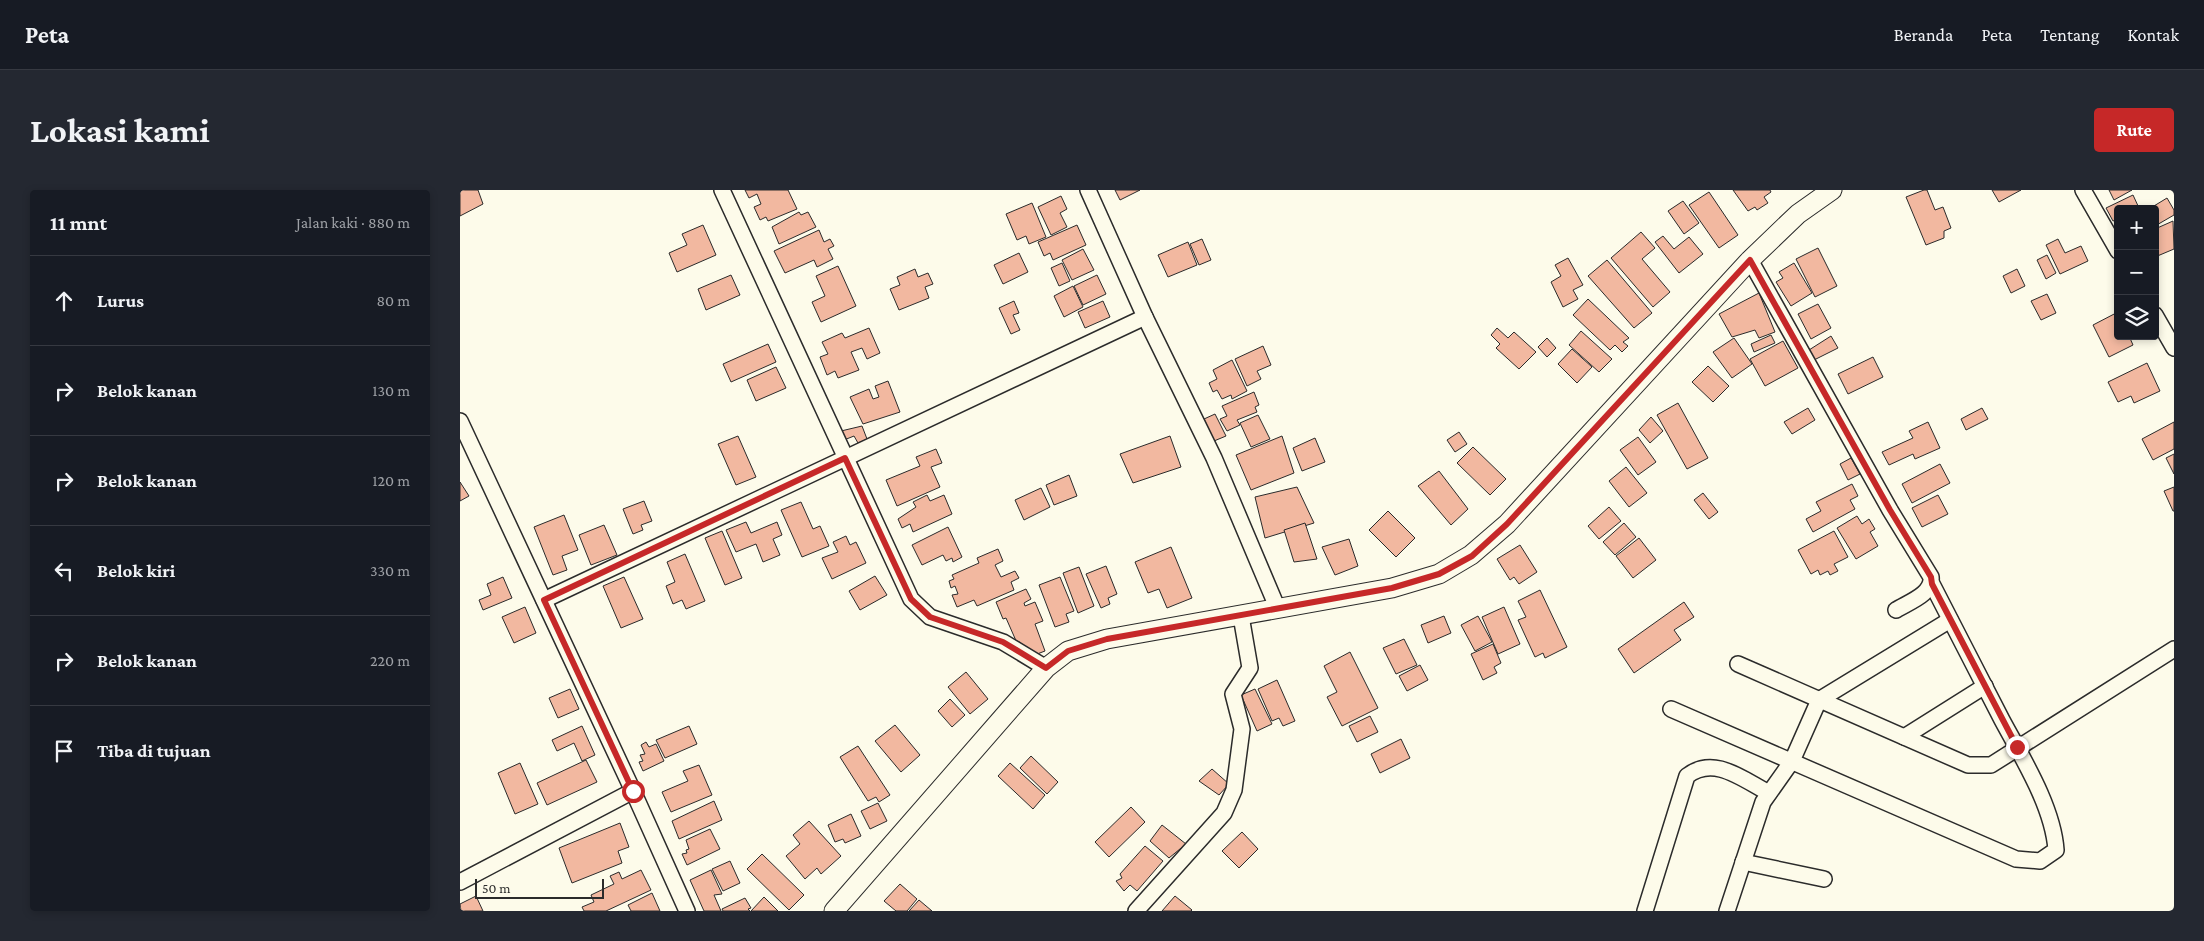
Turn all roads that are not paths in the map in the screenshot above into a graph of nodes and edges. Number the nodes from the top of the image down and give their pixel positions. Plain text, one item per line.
1 (722, 190) edge
2 (1088, 190) edge
3 (1832, 190) edge
4 (2083, 190) edge
5 (2117, 250) edge
6 (1750, 260) junction
7 (1145, 317) junction
8 (2159, 322) edge
9 (2174, 348) edge
10 (460, 422) edge
11 (845, 458) junction
12 (1932, 584) junction
13 (544, 600) junction
14 (1277, 607) junction
15 (1896, 610) dead end
16 (1241, 616) junction
17 (1950, 620) junction
18 (2174, 649) edge
19 (1738, 664) dead end
20 (1046, 668) junction
21 (1985, 686) junction
22 (1819, 700) junction
23 (1671, 709) dead end
24 (1904, 737) junction
25 (2017, 747) junction
26 (1792, 761) junction
27 (633, 791) junction
28 (1769, 792) junction
29 (1743, 862) junction
30 (1824, 879) dead end
31 (460, 882) edge
32 (687, 911) edge
33 (834, 911) edge
34 (1136, 911) edge
35 (1645, 911) edge
36 (1727, 911) edge

1 - 11 street
2 - 7 street
3 - 6 street
4 - 5 street
6 - 12 street
6 - 14 street
7 - 11 street
7 - 14 street
8 - 9 street
10 - 13 street
11 - 13 street
11 - 20 street
12 - 15 street
12 - 17 street
13 - 27 street
14 - 16 street
16 - 20 street
16 - 34 street
17 - 21 street
17 - 22 street
18 - 25 street
19 - 22 street
20 - 33 street
21 - 24 street
21 - 25 street
22 - 24 street
22 - 26 street
23 - 26 street
24 - 25 street
25 - 26 street
26 - 28 street
27 - 31 street
27 - 32 street
28 - 29 street
28 - 35 street
29 - 30 street
29 - 36 street

